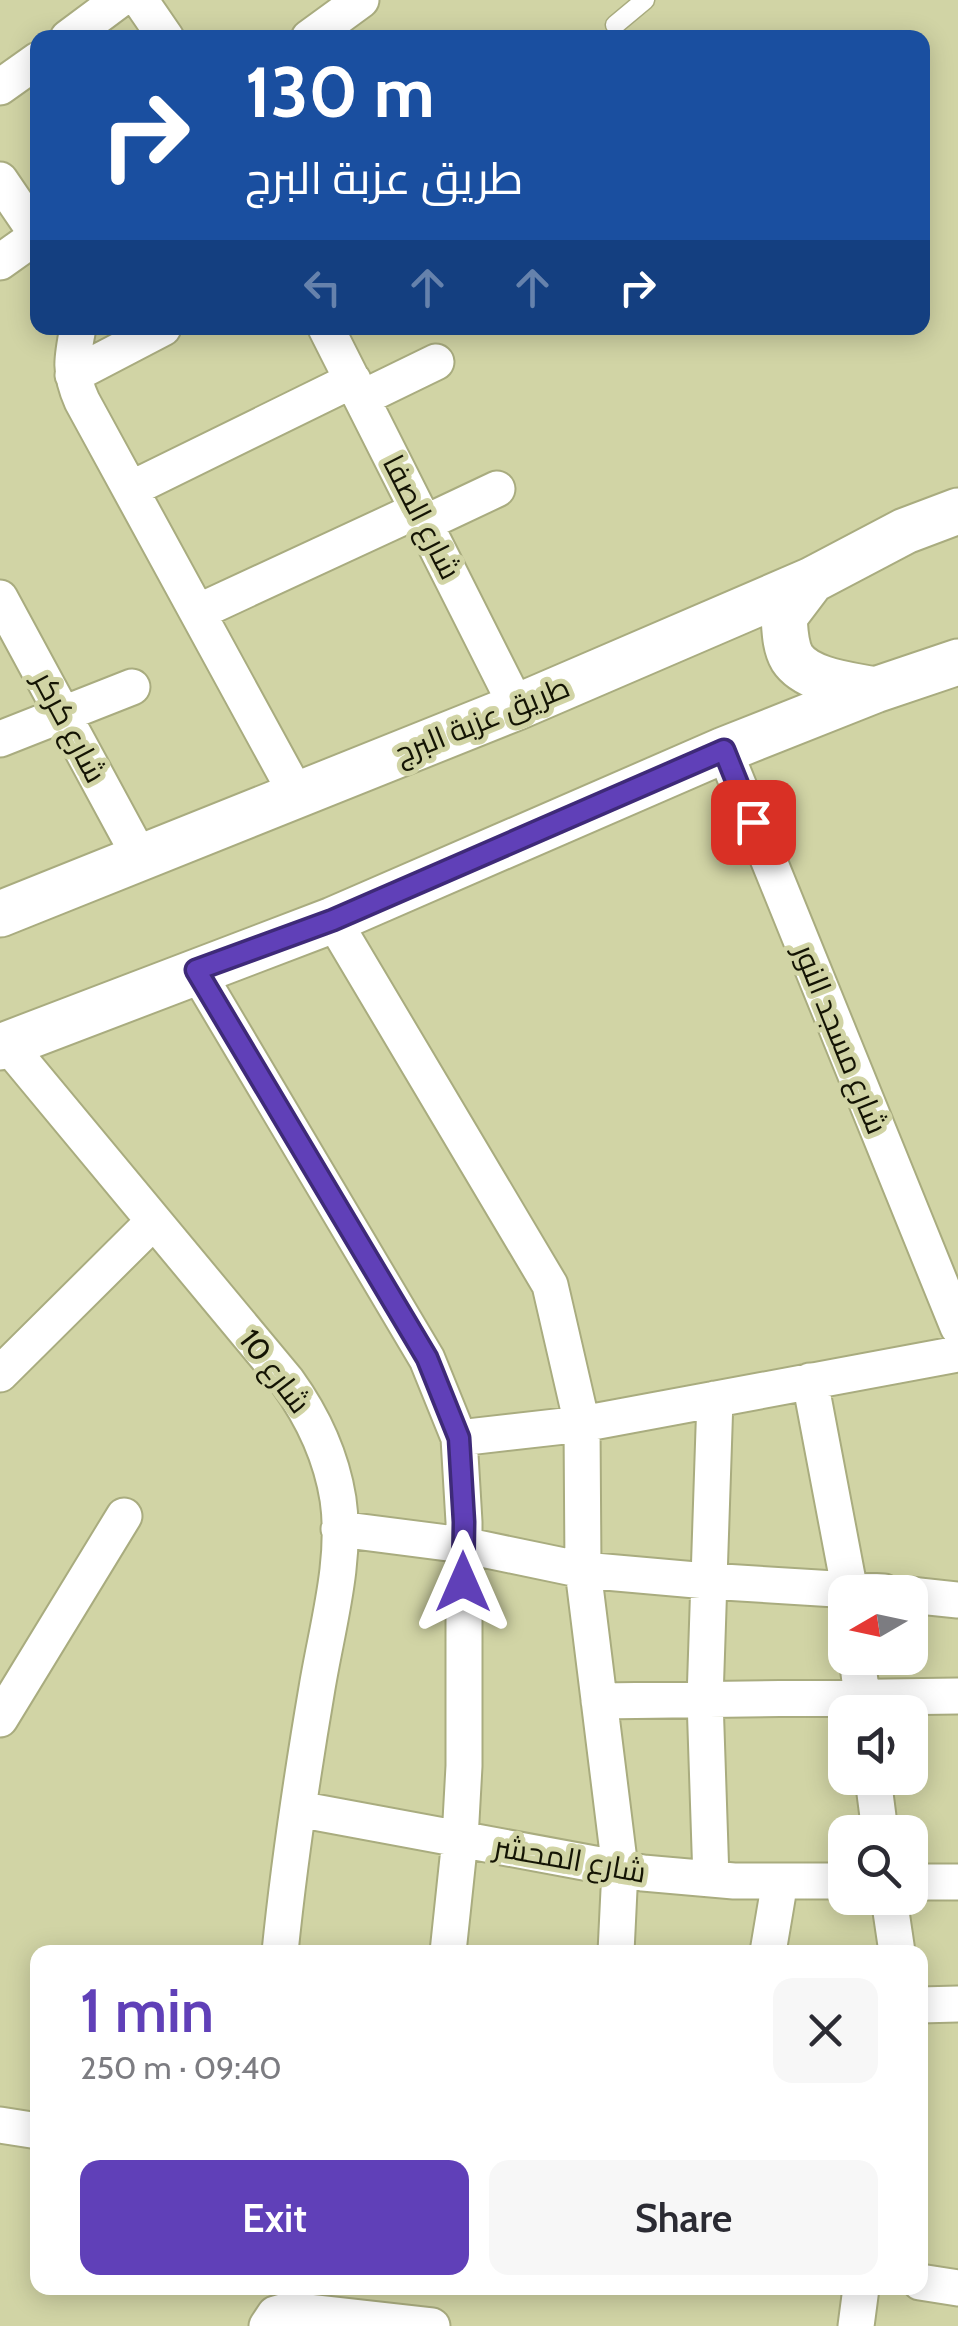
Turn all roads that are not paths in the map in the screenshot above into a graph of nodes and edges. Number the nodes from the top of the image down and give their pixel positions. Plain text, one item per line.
1 (119, 0) edge
2 (140, 0) edge
3 (361, 0) edge
4 (644, 0) edge
5 (614, 24) dead end
6 (79, 30) edge
7 (161, 30) edge
8 (320, 30) edge
9 (30, 66) edge
10 (0, 87) edge
11 (0, 180) edge
12 (30, 225) edge
13 (30, 240) edge
14 (0, 262) edge
15 (77, 335) edge
16 (150, 335) edge
17 (330, 335) edge
18 (436, 362) dead end
19 (73, 375) junction
20 (358, 389) junction
21 (131, 489) junction
22 (497, 490) dead end
23 (958, 511) edge
24 (422, 516) junction
25 (812, 580) junction
26 (0, 598) edge
27 (198, 612) junction
28 (958, 662) edge
29 (132, 687) dead end
30 (876, 690) junction
31 (517, 707) junction
32 (63, 714) junction
33 (0, 739) edge
34 (724, 750) junction
35 (297, 795) junction
36 (140, 857) junction
37 (0, 914) edge
38 (333, 920) junction
39 (196, 970) junction
40 (3, 1045) edge
41 (154, 1221) junction
42 (958, 1327) edge
43 (958, 1354) edge
44 (0, 1374) edge
45 (810, 1381) junction
46 (715, 1399) junction
47 (582, 1424) junction
48 (459, 1438) junction
49 (124, 1516) dead end
50 (340, 1529) junction
51 (462, 1545) junction
52 (583, 1570) junction
53 (857, 1575) edge
54 (708, 1581) junction
55 (828, 1589) edge
56 (928, 1597) edge
57 (958, 1600) edge
58 (958, 1696) edge
59 (705, 1699) junction
60 (928, 1699) edge
61 (599, 1701) junction
62 (828, 1703) edge
63 (0, 1719) edge
64 (298, 1808) junction
65 (460, 1839) junction
66 (620, 1869) junction
67 (711, 1880) junction
68 (780, 1881) junction
69 (828, 1881) edge
70 (928, 1882) edge
71 (958, 1882) edge
72 (891, 1915) edge
73 (281, 1945) edge
74 (449, 1945) edge
75 (616, 1945) edge
76 (769, 1945) edge
77 (895, 1945) edge
78 (958, 2004) edge
79 (928, 2005) edge
80 (0, 2125) edge
81 (30, 2130) edge
82 (928, 2283) edge
83 (958, 2288) edge
84 (860, 2295) edge
85 (267, 2326) edge
86 (432, 2326) edge
87 (856, 2326) edge

1 - 6 street
2 - 7 street
3 - 8 street
4 - 5 lane
9 - 10 street
11 - 12 street
13 - 14 street
15 - 19 street
16 - 19 street
17 - 20 street, شارع الصفا
18 - 20 street
19 - 21 street
20 - 21 street
20 - 24 street, شارع الصفا
21 - 27 street
22 - 24 street
23 - 25 street, طريق عزبة البرج
24 - 27 street
24 - 31 street, شارع الصفا
25 - 30 street
25 - 31 street, طريق عزبة البرج
26 - 32 street, شارع كركر
27 - 35 street
28 - 30 street
29 - 32 street
30 - 34 street
31 - 35 street, طريق عزبة البرج
32 - 33 street
32 - 36 street, شارع كركر
34 - 38 street
34 - 42 street, شارع مسجد النور
35 - 36 street, طريق عزبة البرج
36 - 37 street, طريق عزبة البرج
38 - 39 street
38 - 47 street
39 - 40 street
39 - 48 street
40 - 41 street, شارع 10
41 - 44 street
41 - 50 street, شارع 10
43 - 45 street
45 - 46 street
45 - 53 street
46 - 47 street
46 - 54 street
47 - 48 street
47 - 52 street
48 - 51 street
49 - 63 street
50 - 51 street
50 - 64 street, شارع 10
51 - 52 street
51 - 65 street
52 - 54 street
52 - 61 street
54 - 55 street
54 - 59 street
56 - 57 street
58 - 60 street
59 - 61 street
59 - 62 street
59 - 67 street
61 - 66 street
64 - 65 street, شارع المحشر
64 - 73 street, شارع 10
65 - 66 street, شارع المحشر
65 - 74 street
66 - 67 street, شارع المحشر
66 - 75 street
67 - 68 street, شارع المحشر
68 - 69 street, شارع المحشر
68 - 76 street
70 - 71 street
72 - 77 street
78 - 79 street
80 - 81 street
82 - 83 street
84 - 87 street
85 - 86 street

